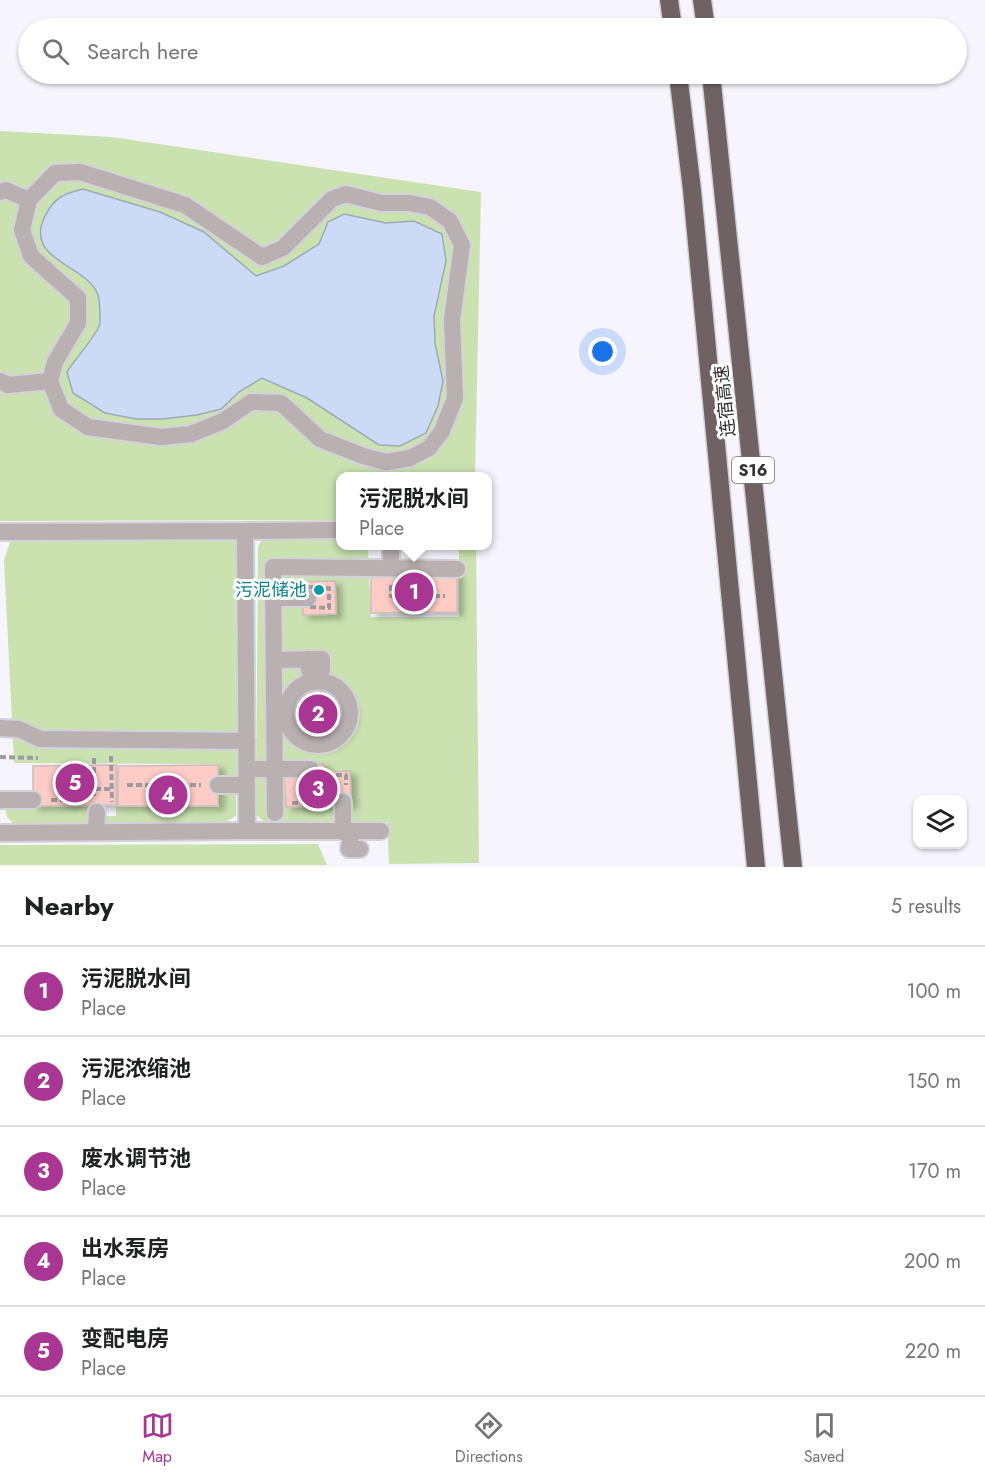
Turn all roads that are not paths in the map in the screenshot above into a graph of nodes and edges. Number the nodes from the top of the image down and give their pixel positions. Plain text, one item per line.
1 (669, 0) edge
2 (702, 0) edge
3 (671, 18) edge
4 (705, 18) edge
5 (679, 84) edge
6 (712, 84) edge
7 (0, 192) edge
8 (29, 200) junction
9 (0, 381) edge
10 (50, 381) junction
11 (386, 469) edge
12 (336, 530) edge
13 (245, 531) junction
14 (0, 532) edge
15 (391, 550) edge
16 (391, 568) junction
17 (457, 569) dead end
18 (273, 598) junction
19 (308, 598) dead end
20 (274, 660) junction
21 (314, 670) junction
22 (274, 718) junction
23 (0, 728) edge
24 (247, 741) junction
25 (275, 769) junction
26 (315, 772) road end
27 (247, 777) junction
28 (218, 785) road end
29 (0, 800) edge
30 (33, 800) road end
31 (343, 802) road end
32 (97, 812) dead end
33 (275, 813) dead end
34 (0, 821) edge
35 (247, 831) junction
36 (381, 831) dead end
37 (96, 832) junction
38 (347, 832) junction
39 (0, 833) edge
40 (360, 849) dead end
41 (756, 867) edge
42 (793, 867) edge

1 - 3 highway
2 - 4 highway
5 - 41 highway, 连宿高速 / S16
6 - 42 highway, 连宿高速 / S16
7 - 8 street
8 - 10 street
8 - 11 street
9 - 10 street
10 - 11 street
12 - 13 street
13 - 14 street
13 - 24 street
15 - 16 street
16 - 17 street
16 - 18 street
18 - 19 street
18 - 20 street
20 - 21 street
20 - 22 street
21 - 22 street
21 - 22 street
22 - 25 street
23 - 24 street
24 - 27 street
25 - 26 street
25 - 27 street
25 - 33 street
27 - 28 street
27 - 35 street
29 - 30 street
31 - 38 street
32 - 37 street
34 - 39 street
35 - 37 street
35 - 38 street
36 - 38 street
37 - 39 street
38 - 40 street

